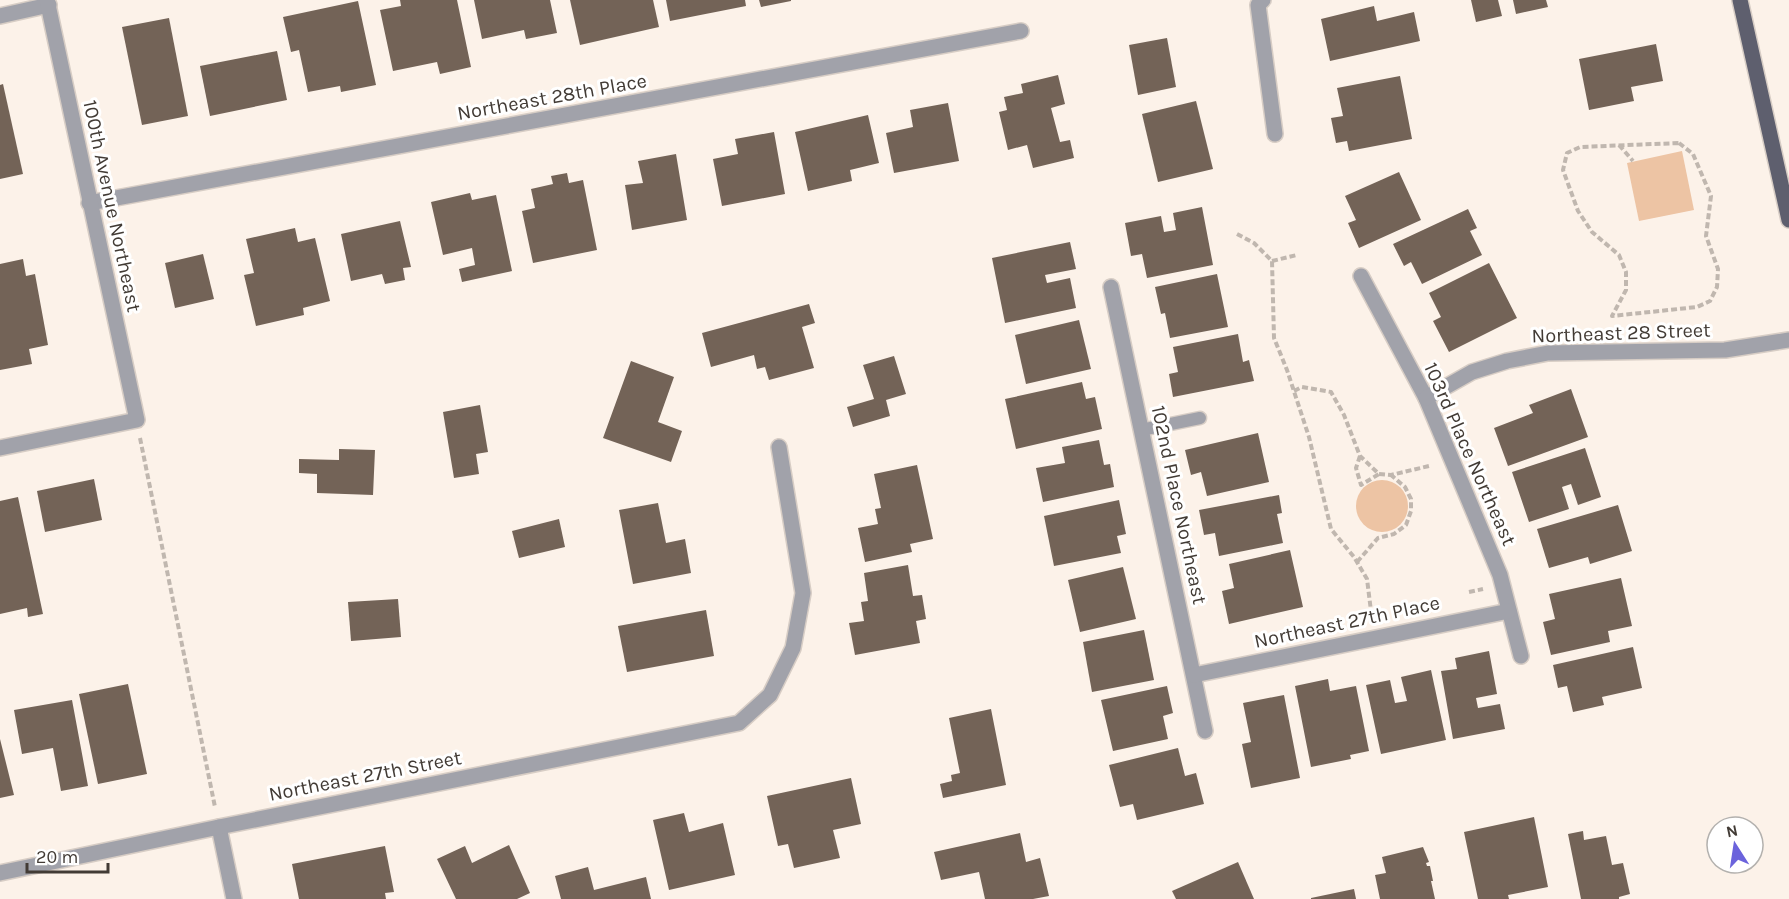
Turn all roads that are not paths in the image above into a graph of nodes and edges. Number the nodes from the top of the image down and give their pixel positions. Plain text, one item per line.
1 (1263, 0) edge
2 (1740, 0) edge
3 (48, 3) edge
4 (0, 16) edge
5 (1021, 31) dead end
6 (1275, 134) dead end
7 (89, 203) junction
8 (1789, 220) edge
9 (1361, 276) dead end
10 (1111, 287) dead end
11 (1789, 340) edge
12 (1426, 398) junction
13 (1200, 418) dead end
14 (1141, 430) junction
15 (779, 447) dead end
16 (0, 448) edge
17 (1509, 610) junction
18 (1521, 656) dead end
19 (1194, 675) junction
20 (1205, 731) dead end
21 (219, 826) junction
22 (0, 873) edge
23 (234, 899) edge

1 - 6 street
2 - 8 main road
3 - 4 street
3 - 7 street, 100th Avenue Northeast
5 - 7 street, Northeast 28th Place
7 - 16 street, 100th Avenue Northeast
9 - 12 street, 103rd Place Northeast
10 - 14 street, 102nd Place Northeast
11 - 12 street, Northeast 28 Street
12 - 17 street, 103rd Place Northeast
13 - 14 lane
14 - 19 street, 102nd Place Northeast
15 - 21 street, Northeast 27th Street
17 - 18 street, 103rd Place Northeast
17 - 19 street, Northeast 27th Place
19 - 20 street, 102nd Place Northeast
21 - 22 street, Northeast 27th Street
21 - 23 street

